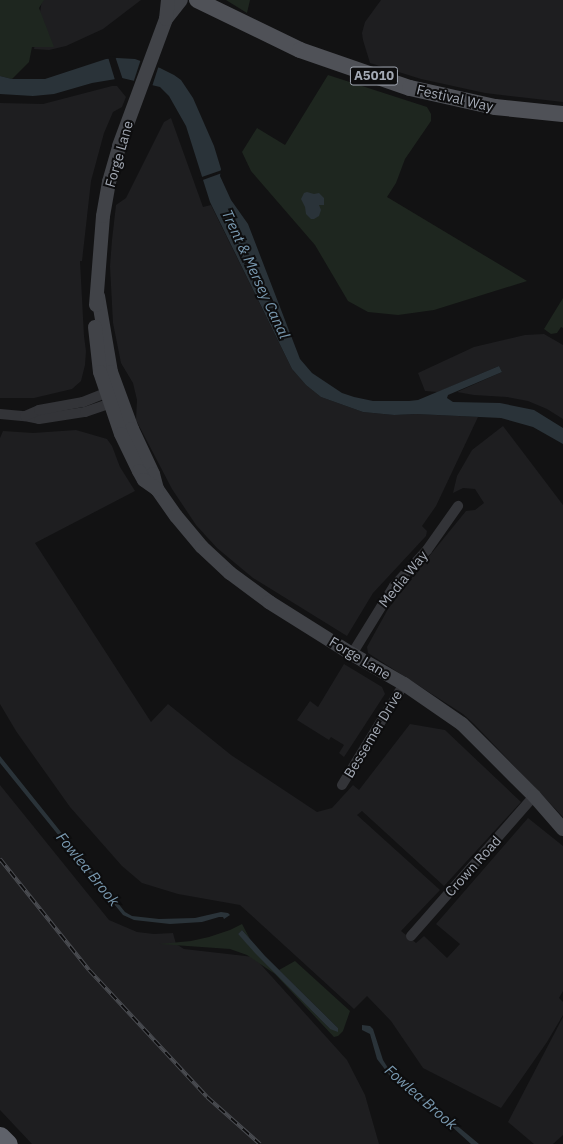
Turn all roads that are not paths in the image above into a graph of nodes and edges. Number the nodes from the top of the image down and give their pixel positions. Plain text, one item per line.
1 (168, 0) edge
2 (181, 0) edge
3 (197, 0) edge
4 (166, 18) junction
5 (563, 114) edge
6 (113, 396) junction
7 (0, 414) edge
8 (458, 506) dead end
9 (352, 654) junction
10 (404, 684) junction
11 (342, 785) dead end
12 (534, 796) junction
13 (563, 829) edge
14 (411, 936) dead end
15 (0, 1136) edge
16 (8, 1144) edge

1 - 4 street, Forge Lane
2 - 4 street, Forge Lane
3 - 5 main road, Festival Way / A5010
4 - 6 street, Forge Lane
6 - 7 street
6 - 9 street, Forge Lane
8 - 9 street, Media Way
9 - 10 street, Forge Lane
10 - 11 street, Bessemer Drive
10 - 12 street, Forge Lane
12 - 13 street, Forge Lane
12 - 14 street, Crown Road
15 - 16 highway

